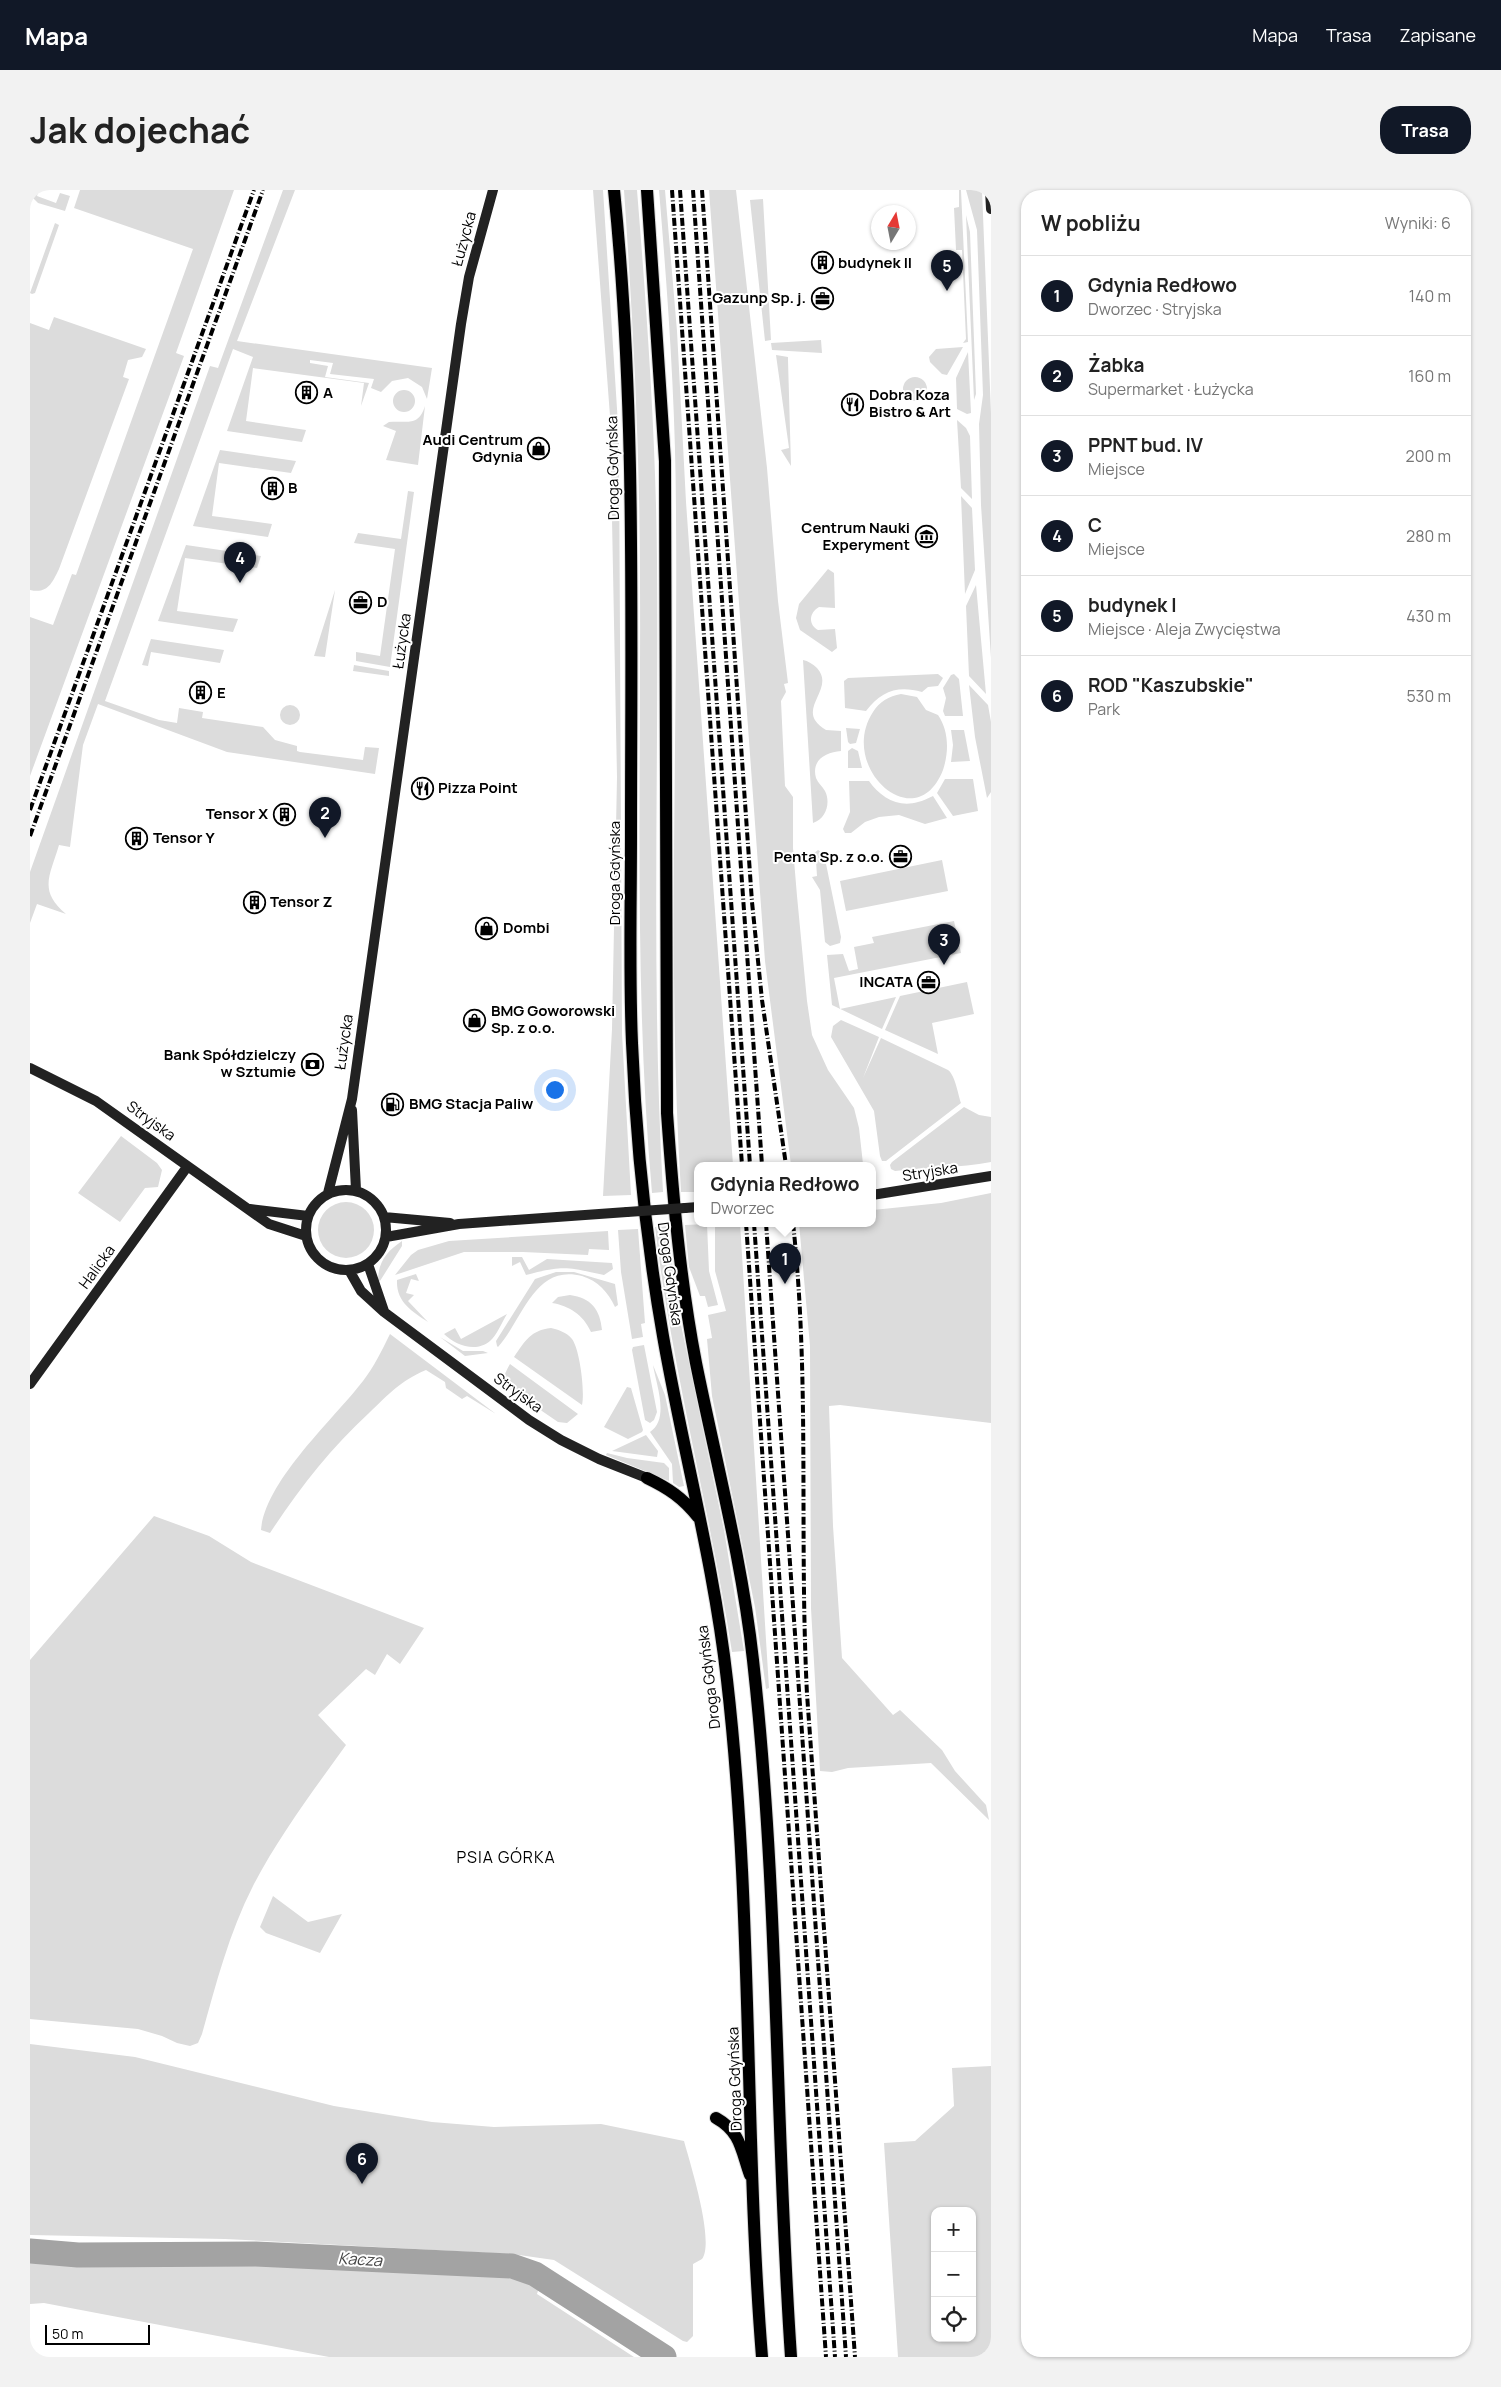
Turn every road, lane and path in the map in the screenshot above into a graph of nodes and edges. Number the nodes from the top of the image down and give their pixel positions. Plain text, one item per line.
1 (493, 190) edge
2 (614, 190) edge
3 (647, 190) edge
4 (990, 190) edge
5 (991, 209) edge
6 (30, 1068) edge
7 (352, 1099) junction
8 (187, 1167) junction
9 (991, 1176) edge
10 (356, 1190) junction
11 (328, 1193) junction
12 (876, 1194) edge
13 (694, 1208) edge
14 (249, 1209) junction
15 (308, 1216) junction
16 (384, 1217) junction
17 (459, 1224) junction
18 (306, 1236) junction
19 (386, 1237) junction
20 (368, 1264) junction
21 (349, 1270) junction
22 (384, 1312) junction
23 (30, 1384) edge
24 (647, 1478) joint
25 (701, 1521) junction
26 (716, 2118) dead end
27 (754, 2188) junction
28 (762, 2357) edge
29 (792, 2357) edge

1 - 7 street, Łużycka
2 - 25 main road, Droga Gdyńska
3 - 29 main road, Droga Gdyńska
4 - 5 street
6 - 8 street, Stryjska
7 - 10 street, Łużycka
7 - 11 street, Łużycka
8 - 14 street, Stryjska
8 - 23 street, Halicka
9 - 12 street, Stryjska
10 - 11 street
10 - 16 street
11 - 15 street
13 - 17 street, bridge
14 - 15 street, Stryjska
14 - 18 street, Stryjska
15 - 18 street
16 - 17 street
16 - 19 street
17 - 19 street
18 - 21 street
19 - 20 street
20 - 21 street
20 - 22 street
21 - 22 street, Stryjska
22 - 24 street, Stryjska
24 - 25 main road
25 - 27 main road, Droga Gdyńska
26 - 27 main road
27 - 28 main road, Droga Gdyńska

